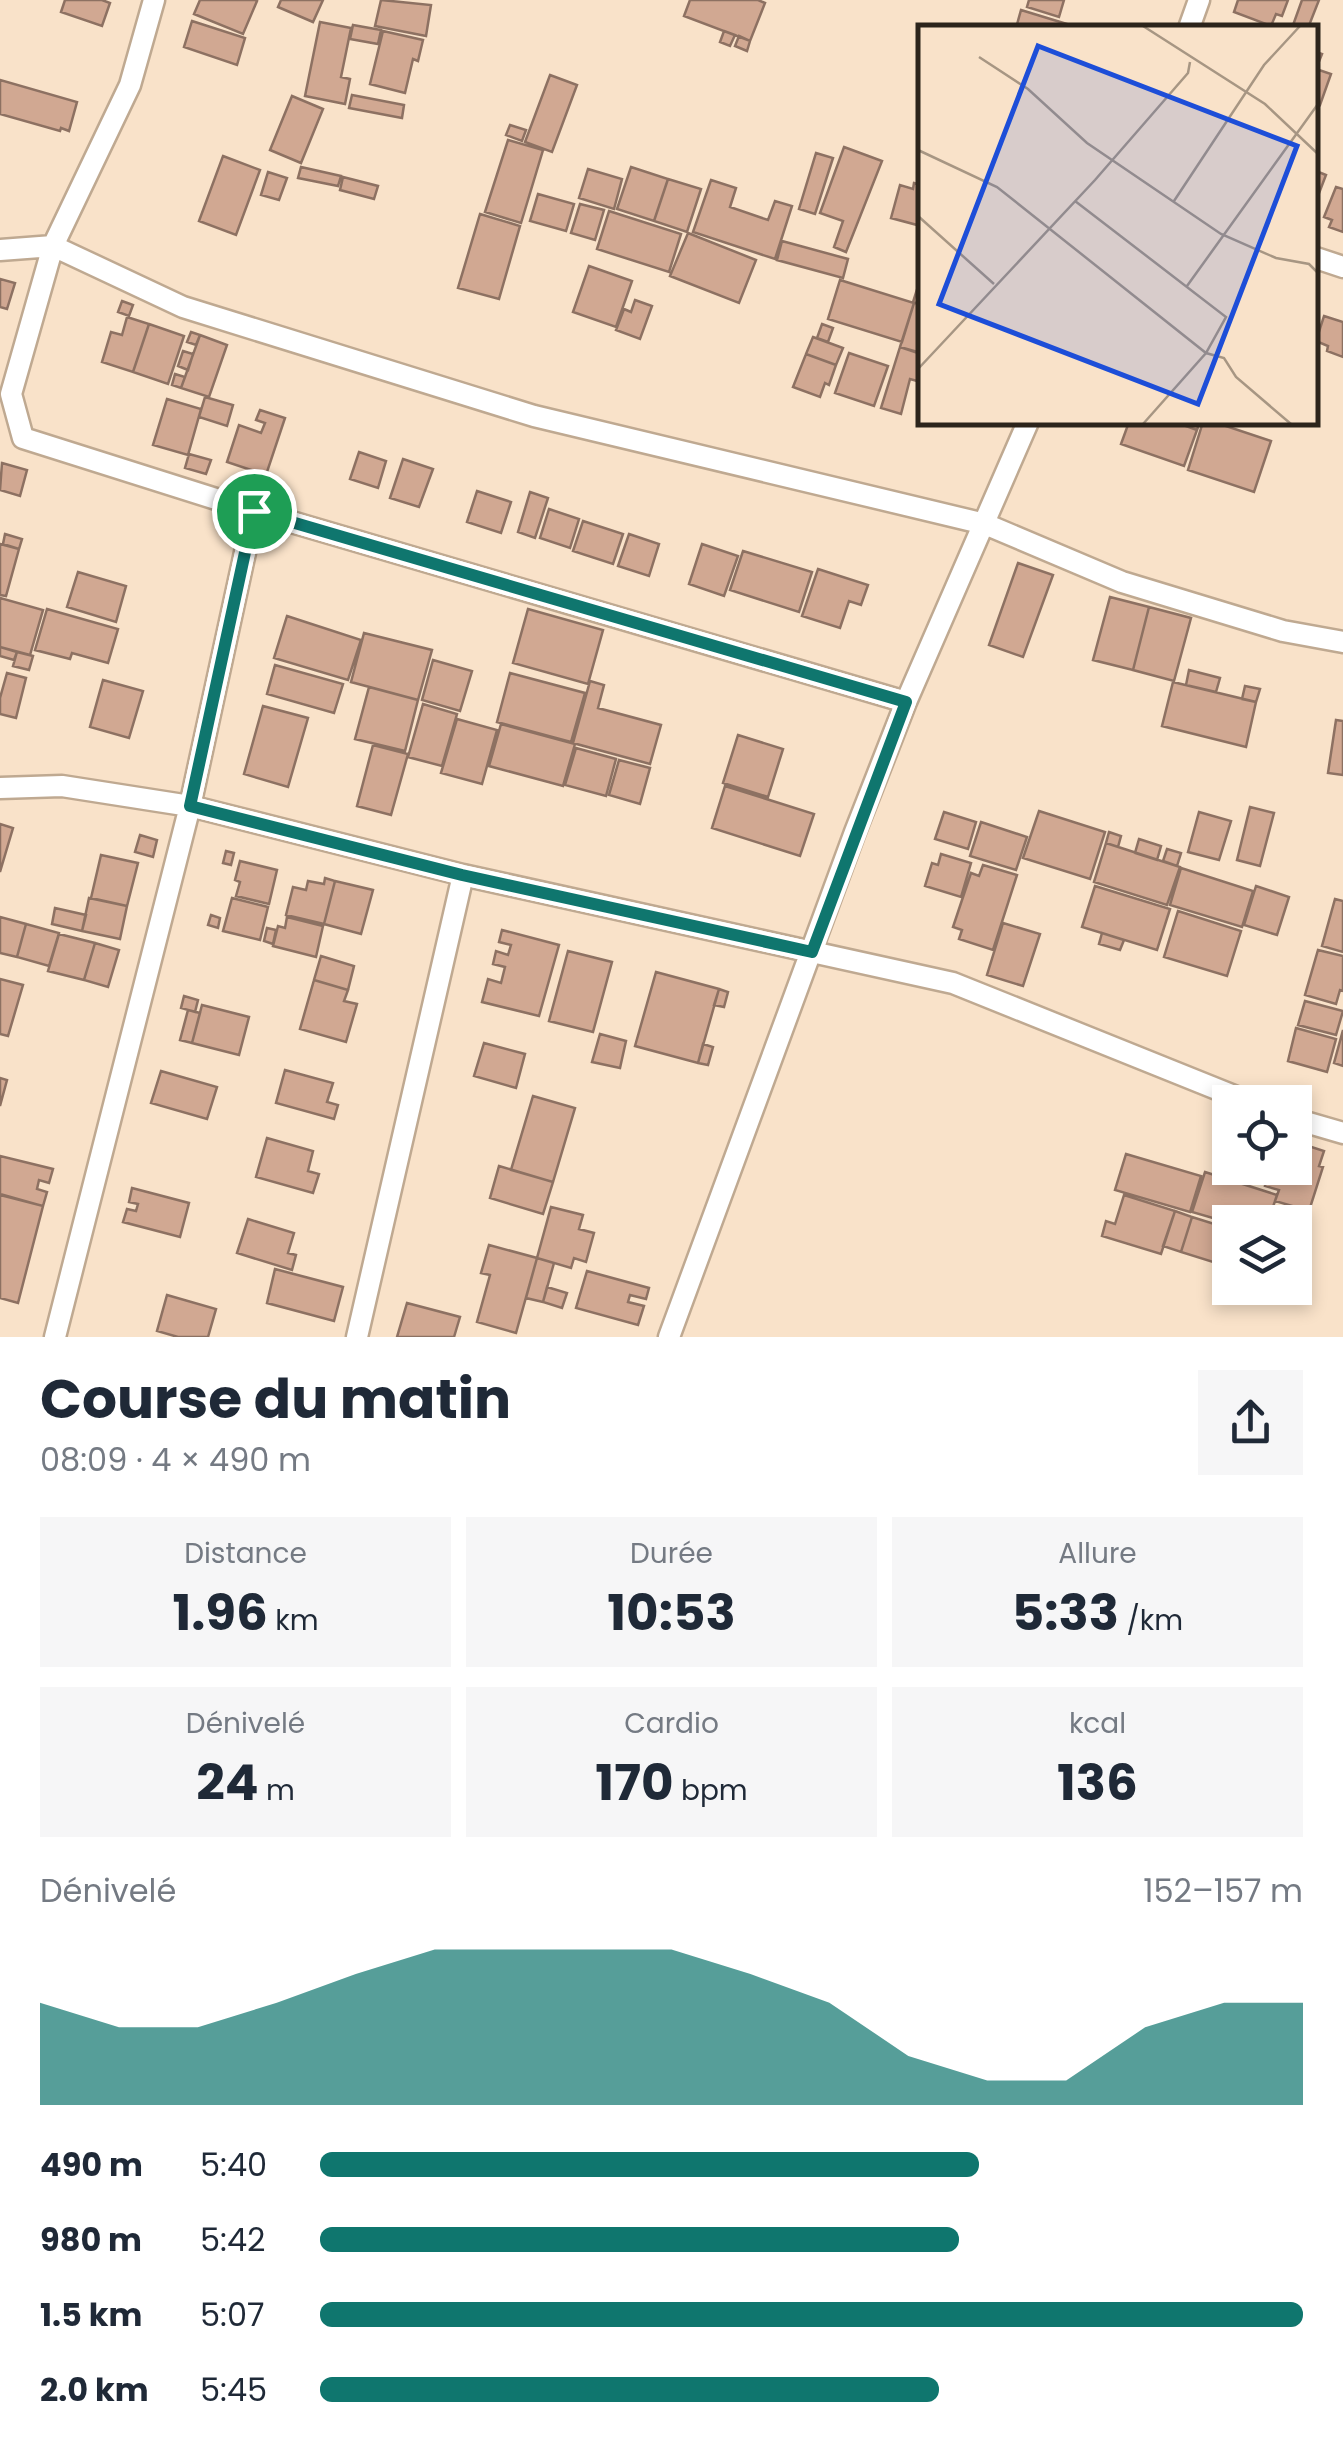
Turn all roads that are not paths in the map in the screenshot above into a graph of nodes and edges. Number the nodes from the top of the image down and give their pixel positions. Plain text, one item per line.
1 (154, 0) edge
2 (1199, 0) edge
3 (1190, 25) edge
4 (53, 246) junction
5 (0, 250) edge
6 (1318, 259) edge
7 (1343, 267) edge
8 (1027, 425) edge
9 (254, 511) junction
10 (985, 524) junction
11 (1343, 642) edge
12 (906, 702) junction
13 (0, 788) edge
14 (190, 806) junction
15 (462, 875) junction
16 (812, 952) junction
17 (1212, 1087) edge
18 (1312, 1124) edge
19 (1343, 1133) edge
20 (55, 1337) edge
21 (358, 1337) edge
22 (669, 1337) edge

1 - 4 street
2 - 3 street
4 - 5 street
4 - 9 street
4 - 10 street
6 - 7 street
8 - 10 street
9 - 12 street
9 - 14 street
10 - 11 street
10 - 12 street
12 - 16 street
13 - 14 street
14 - 15 street
14 - 20 street
15 - 16 street
15 - 21 street
16 - 17 street
16 - 22 street
18 - 19 street

